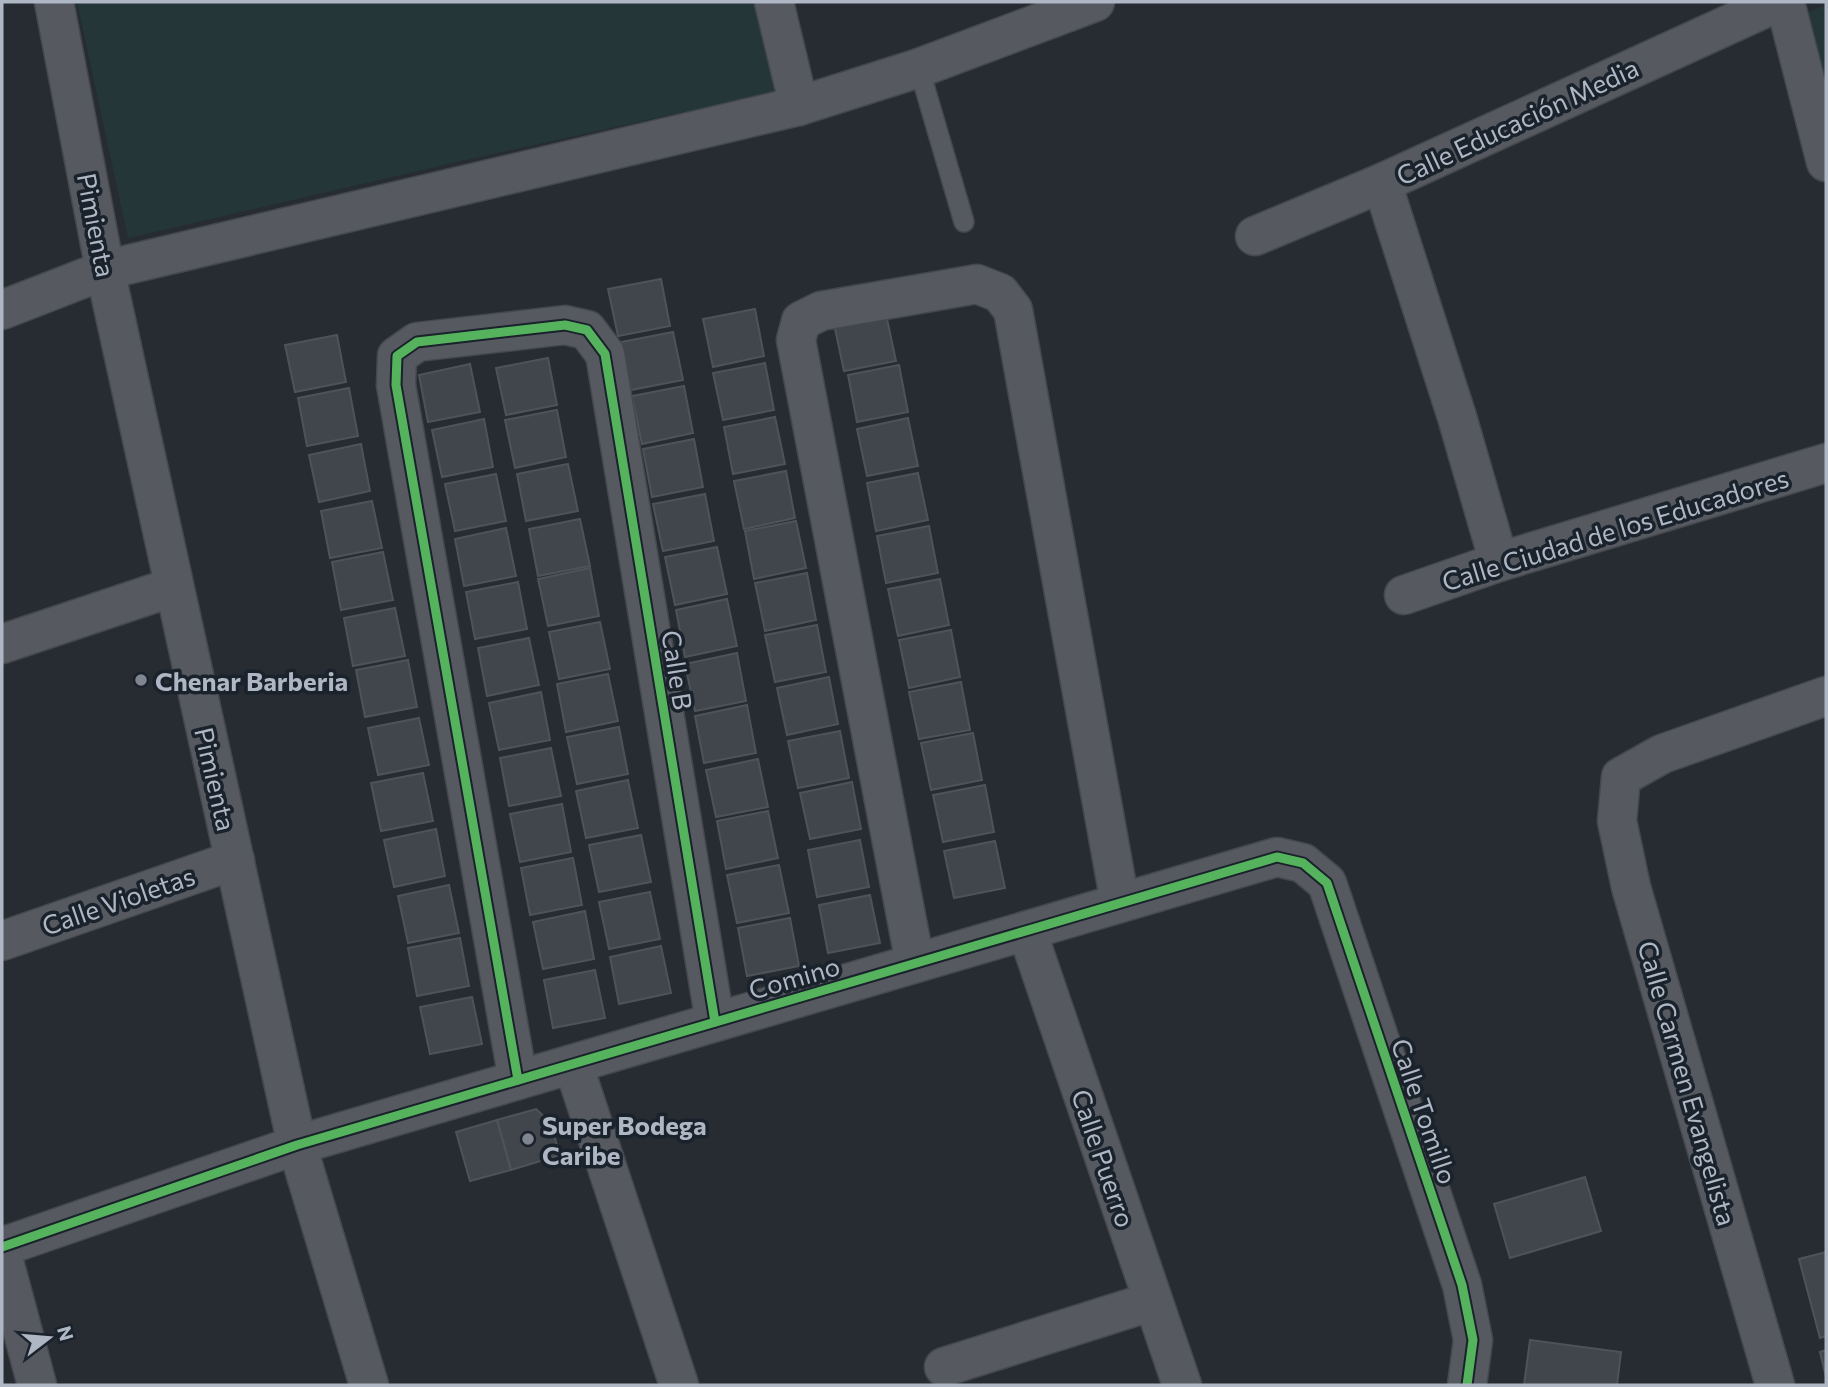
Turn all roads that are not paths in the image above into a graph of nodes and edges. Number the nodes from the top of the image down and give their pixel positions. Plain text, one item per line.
1 (54, 2) edge
2 (774, 2) edge
3 (1777, 2) edge
4 (1785, 2) edge
5 (1084, 4) edge
6 (919, 68) junction
7 (799, 106) junction
8 (1826, 162) edge
9 (1382, 183) junction
10 (964, 222) dead end
11 (1255, 236) dead end
12 (105, 270) junction
13 (2, 310) edge
14 (1826, 463) edge
15 (1499, 562) junction
16 (173, 587) junction
17 (1404, 595) dead end
18 (2, 644) edge
19 (1826, 696) edge
20 (235, 860) junction
21 (1303, 863) joint
22 (1121, 903) junction
23 (1027, 931) junction
24 (2, 941) edge
25 (915, 963) junction
26 (715, 1022) junction
27 (573, 1064) junction
28 (518, 1080) junction
29 (297, 1145) junction
30 (2, 1247) edge
31 (2, 1254) edge
32 (1153, 1301) junction
33 (944, 1367) dead end
34 (37, 1385) edge
35 (369, 1385) edge
36 (679, 1385) edge
37 (1182, 1385) edge
38 (1466, 1385) edge
39 (1775, 1385) edge

1 - 12 street, Pimienta
2 - 7 street
3 - 9 street, Calle Educación Media
4 - 8 street
5 - 6 street
6 - 7 street
6 - 10 lane
7 - 12 street
9 - 11 street, Calle Educación Media
9 - 15 street
12 - 13 street
12 - 16 street, Pimienta
14 - 15 street, Calle Ciudad de los Educadores
15 - 17 street, Calle Ciudad de los Educadores
16 - 18 street
16 - 20 street, Pimienta
19 - 39 street, Calle Carmen Evangelista
20 - 24 street, Calle Violetas
20 - 29 street, Pimienta
21 - 22 street, Comino
21 - 38 street, Calle Tomillo
22 - 23 street, Comino
22 - 25 street
23 - 25 street, Comino
23 - 32 street, Calle Puerro
25 - 26 street, Comino
26 - 27 street, Comino
26 - 28 street, Calle B
27 - 28 street, Comino
27 - 36 street
28 - 29 street, Comino
29 - 30 street, Comino
29 - 35 street, Pimienta
31 - 34 street
32 - 33 street
32 - 37 street, Calle Puerro

